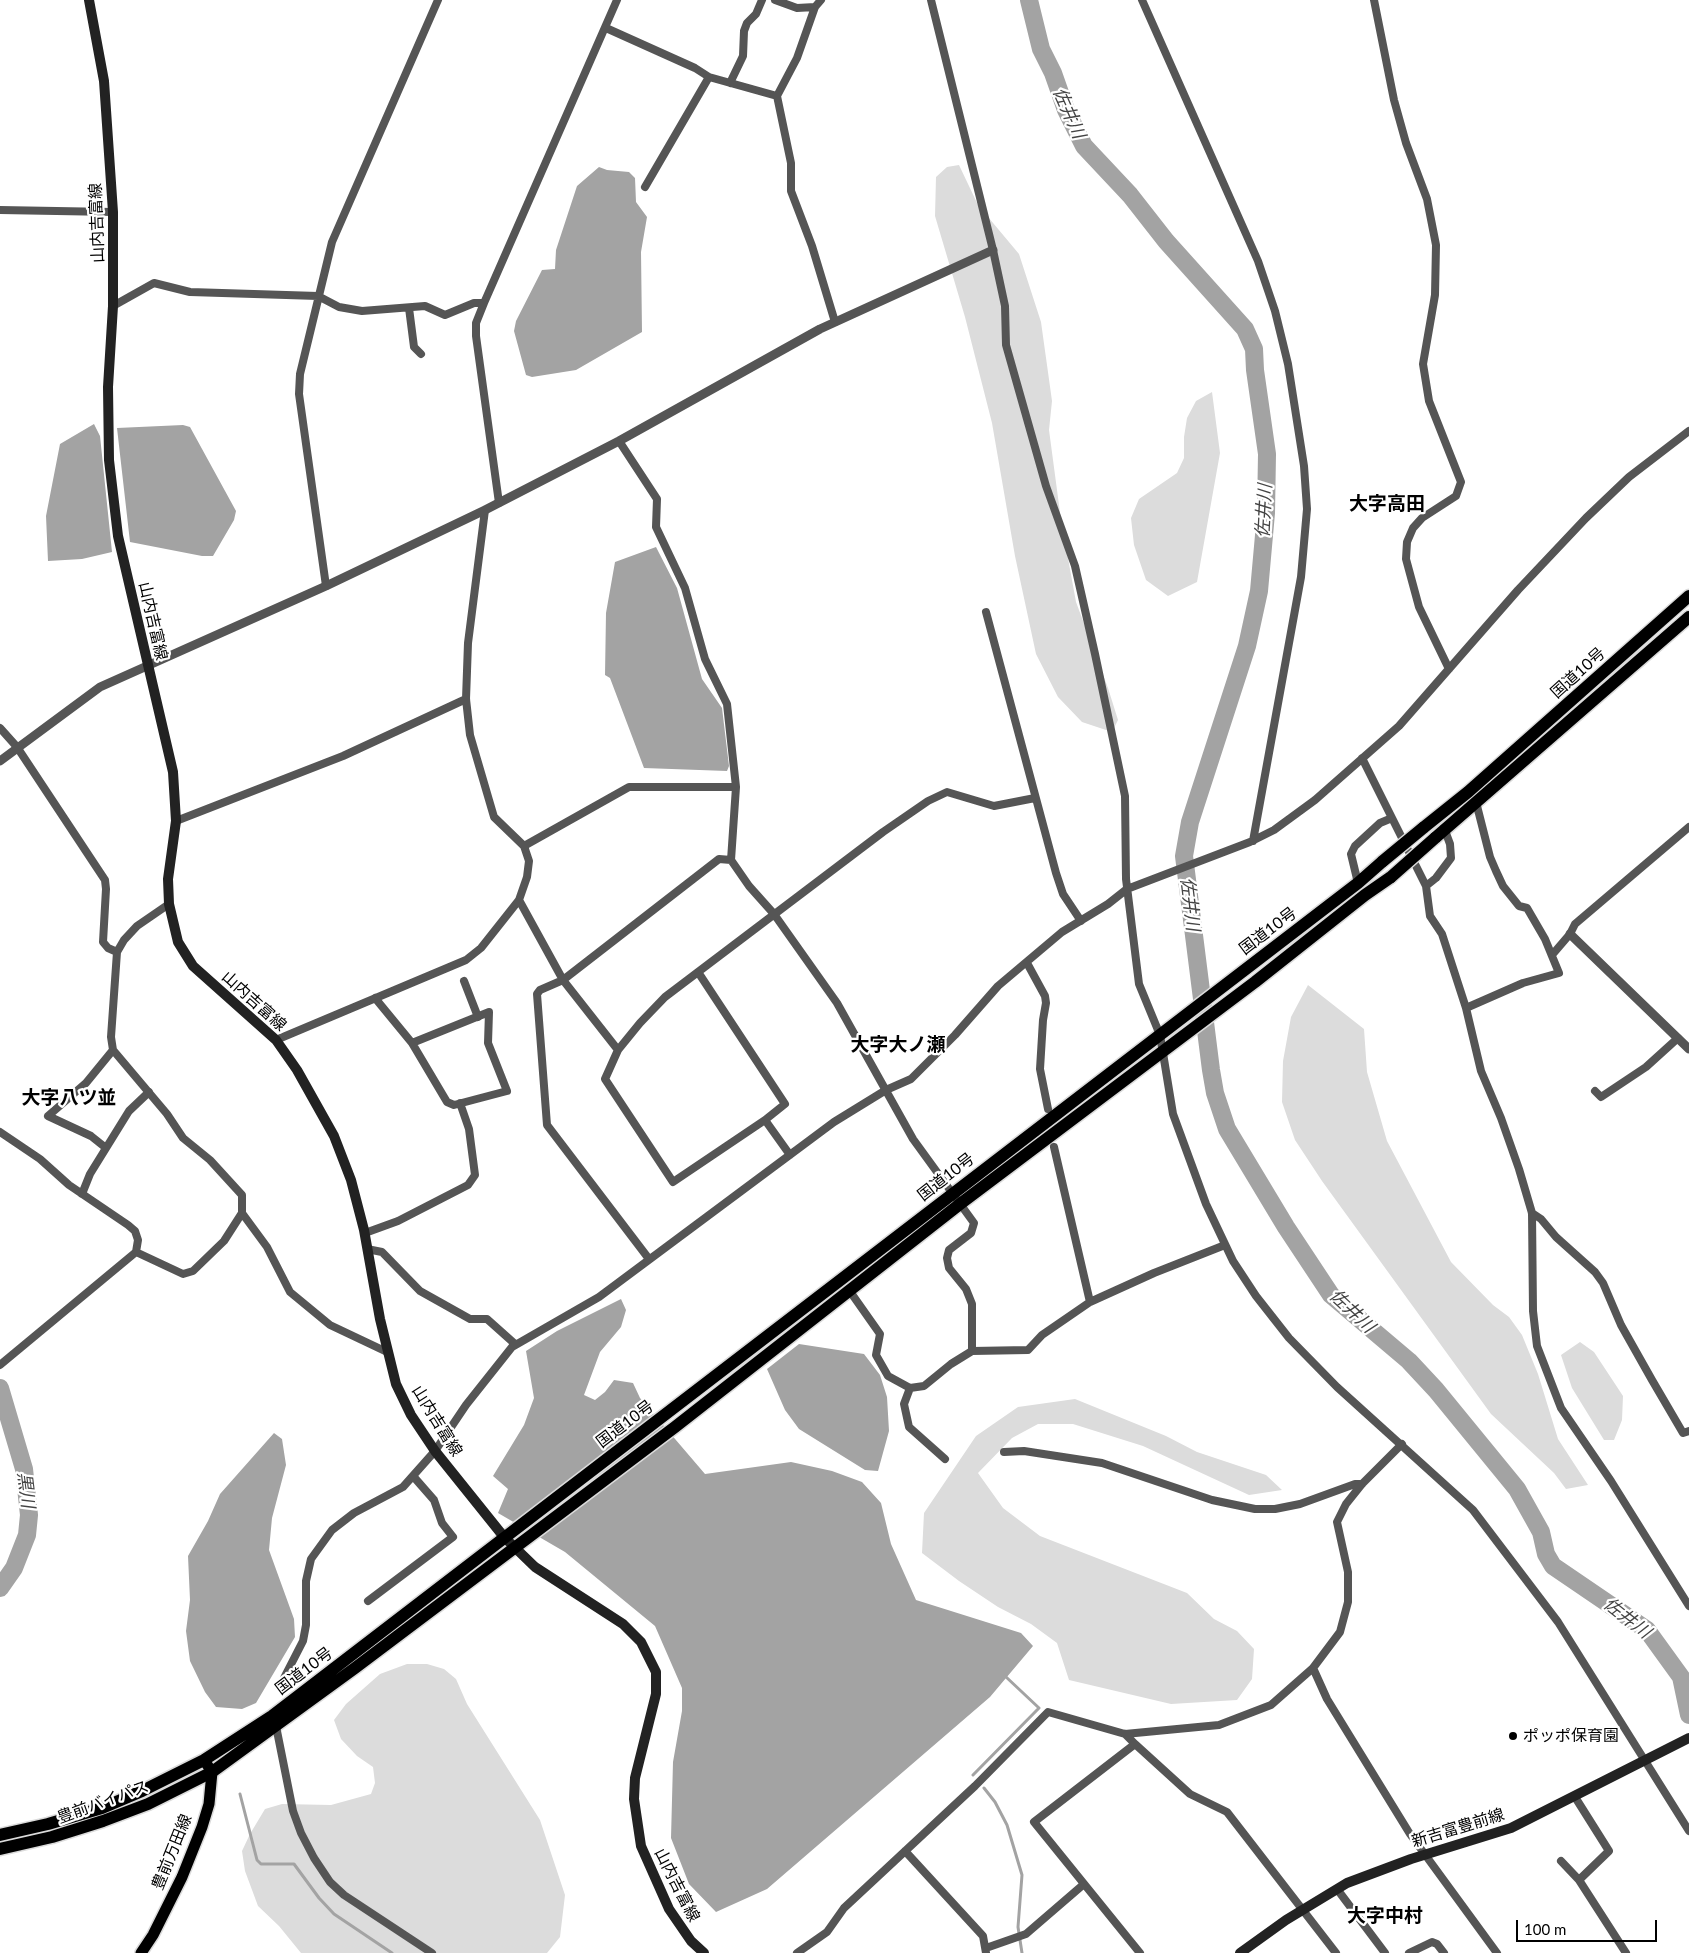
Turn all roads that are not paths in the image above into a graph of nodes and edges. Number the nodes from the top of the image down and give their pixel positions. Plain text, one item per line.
1 (89, 0) edge
2 (438, 0) edge
3 (617, 0) edge
4 (762, 0) edge
5 (775, 0) edge
6 (821, 0) edge
7 (931, 0) edge
8 (1142, 0) edge
9 (1374, 0) edge
10 (815, 6) junction
11 (606, 28) junction
12 (709, 77) junction
13 (730, 83) junction
14 (777, 96) junction
15 (645, 187) dead end
16 (0, 210) edge
17 (113, 212) junction
18 (993, 250) junction
19 (318, 296) junction
20 (484, 303) junction
21 (114, 306) junction
22 (409, 308) junction
23 (836, 322) junction
24 (421, 354) dead end
25 (1689, 431) edge
26 (619, 441) junction
27 (499, 502) junction
28 (485, 510) junction
29 (326, 586) junction
30 (1689, 596) edge
31 (986, 612) dead end
32 (1689, 617) edge
33 (148, 666) junction
34 (1449, 669) junction
35 (466, 699) junction
36 (0, 728) edge
37 (17, 747) junction
38 (1362, 758) junction
39 (0, 760) edge
40 (736, 787) junction
41 (1035, 798) junction
42 (1476, 802) junction
43 (1392, 818) junction
44 (176, 821) junction
45 (1689, 827) edge
46 (1444, 828) junction
47 (1252, 841) junction
48 (524, 846) junction
49 (731, 860) junction
50 (1358, 883) junction
51 (1426, 886) junction
52 (1127, 888) junction
53 (519, 900) junction
54 (168, 904) junction
55 (774, 914) junction
56 (1081, 921) junction
57 (1570, 934) junction
58 (117, 952) junction
59 (1552, 955) junction
60 (1027, 963) junction
61 (698, 972) junction
62 (563, 980) junction
63 (464, 981) dead end
64 (375, 998) junction
65 (1466, 1008) junction
66 (478, 1017) junction
67 (1164, 1031) junction
68 (1678, 1038) junction
69 (276, 1040) junction
70 (412, 1043) junction
71 (1689, 1049) edge
72 (113, 1050) junction
73 (618, 1050) junction
74 (1162, 1053) junction
75 (886, 1090) junction
76 (1595, 1091) dead end
77 (148, 1092) junction
78 (460, 1103) junction
79 (1048, 1109) dead end
80 (765, 1120) junction
81 (0, 1132) edge
82 (1054, 1147) dead end
83 (106, 1148) junction
84 (790, 1155) junction
85 (952, 1192) junction
86 (82, 1194) junction
87 (960, 1204) junction
88 (242, 1213) junction
89 (1532, 1213) junction
90 (365, 1233) junction
91 (1225, 1245) junction
92 (367, 1249) junction
93 (136, 1252) junction
94 (649, 1260) junction
95 (849, 1290) junction
96 (1090, 1302) junction
97 (515, 1344) junction
98 (972, 1351) junction
99 (387, 1352) junction
100 (0, 1365) edge
101 (910, 1388) junction
102 (1689, 1431) edge
103 (1402, 1444) junction
104 (435, 1451) junction
105 (1004, 1452) dead end
106 (945, 1459) dead end
107 (413, 1476) junction
108 (1362, 1484) junction
109 (508, 1534) junction
110 (517, 1544) junction
111 (368, 1601) dead end
112 (1688, 1602) edge
113 (1312, 1668) junction
114 (284, 1678) dead end
115 (276, 1726) junction
116 (1125, 1734) junction
117 (1689, 1738) edge
118 (1135, 1744) junction
119 (204, 1760) junction
120 (1645, 1760) junction
121 (212, 1772) junction
122 (1575, 1797) junction
123 (1689, 1831) edge
124 (0, 1835) edge
125 (1, 1849) edge
126 (906, 1851) junction
127 (1426, 1855) junction
128 (1560, 1861) dead end
129 (1579, 1880) junction
130 (1084, 1884) junction
131 (1337, 1889) junction
132 (1303, 1910) junction
133 (986, 1950) edge
134 (141, 1953) edge
135 (432, 1953) edge
136 (704, 1953) edge
137 (797, 1953) edge
138 (1140, 1953) edge
139 (1240, 1953) edge
140 (1336, 1953) edge
141 (1385, 1953) edge
142 (1409, 1953) edge
143 (1444, 1953) edge
144 (1497, 1953) edge
145 (1626, 1953) edge

1 - 17 main road, 山内吉富線
2 - 19 street
3 - 11 street
4 - 13 street
5 - 10 street
6 - 10 street
7 - 18 street
8 - 47 street
9 - 34 street
10 - 14 street
11 - 12 street
11 - 20 street
12 - 13 street
12 - 15 street
13 - 14 street
14 - 23 street
16 - 17 street
17 - 21 main road, 山内吉富線
18 - 23 street
18 - 52 street
19 - 21 street
19 - 22 street
19 - 29 street
20 - 22 street
20 - 27 street
21 - 33 main road, 山内吉富線
22 - 24 street
23 - 26 street
25 - 34 street
26 - 27 street
26 - 40 street
27 - 28 street
28 - 29 street
28 - 35 street
29 - 33 street
30 - 50 highway, 国道10号, bridge
31 - 41 street
32 - 42 highway, 国道10号
33 - 37 street
33 - 44 main road, 山内吉富線
34 - 38 street
35 - 44 street
35 - 48 street
36 - 37 street
37 - 39 street
37 - 58 street
38 - 43 street
38 - 47 street
40 - 48 street
40 - 49 street
41 - 55 street
41 - 56 street
42 - 46 highway, 国道10号
42 - 59 street
43 - 50 street
43 - 51 street
44 - 54 main road, 山内吉富線
45 - 57 street
46 - 51 street
46 - 74 highway, 国道10号, bridge
47 - 52 street
48 - 53 street
49 - 55 street
49 - 62 street
50 - 67 highway, 国道10号
51 - 65 street
52 - 56 street
52 - 67 street
53 - 62 street
53 - 64 street
54 - 58 street
54 - 69 main road, 山内吉富線
55 - 61 street
55 - 75 street
56 - 60 street
57 - 59 street
57 - 68 street
58 - 72 street
59 - 65 street
60 - 75 street
60 - 79 street
61 - 73 street
61 - 80 street
62 - 73 street
62 - 94 street
63 - 66 street
64 - 69 street
64 - 70 street
65 - 89 street
66 - 70 street
66 - 78 street
67 - 74 street
67 - 85 highway, 国道10号
68 - 71 street
68 - 76 street
69 - 90 main road, 山内吉富線
70 - 78 street
72 - 77 street
72 - 83 street
73 - 80 street
74 - 87 highway, 国道10号
74 - 91 street
75 - 84 street
75 - 85 street
77 - 83 street
77 - 88 street
78 - 90 street
80 - 84 street
81 - 86 street
82 - 96 street
83 - 86 street
84 - 94 street
85 - 87 street
85 - 109 highway, 国道10号
86 - 93 street
87 - 95 highway, 国道10号
87 - 98 street
88 - 93 street
88 - 99 street
89 - 102 street
89 - 112 street
90 - 92 main road, 山内吉富線
91 - 96 street
91 - 103 street
92 - 97 street
92 - 99 main road, 山内吉富線
93 - 100 street
94 - 97 street
95 - 101 street
95 - 110 highway, 国道10号
96 - 98 street
97 - 104 street
98 - 101 street
99 - 104 main road, 山内吉富線
101 - 106 street
103 - 108 street
103 - 120 street
104 - 107 street
104 - 109 main road, 山内吉富線
105 - 108 street
107 - 111 street
107 - 114 street
108 - 113 street
109 - 110 main road, 山内吉富線
109 - 119 highway, 国道10号
110 - 115 highway, 国道10号
110 - 136 main road, 山内吉富線
113 - 116 street
113 - 127 street
115 - 121 highway, 国道10号
115 - 135 street
116 - 118 street
116 - 126 street
117 - 120 main road, 新吉富豊前線
118 - 130 street
118 - 132 street
119 - 121 main road
119 - 124 highway, 豊前バイパス
120 - 122 main road, 新吉富豊前線
120 - 123 street
121 - 125 highway, 豊前バイパス
121 - 134 main road, 豊前万田線
122 - 127 main road, 新吉富豊前線
122 - 129 street
126 - 133 street
126 - 137 street
127 - 131 main road, 新吉富豊前線
127 - 144 street
128 - 129 street
129 - 145 street
130 - 133 street
130 - 138 street
131 - 132 main road, 新吉富豊前線
131 - 141 street
132 - 139 main road, 新吉富豊前線
132 - 140 street
142 - 143 street

